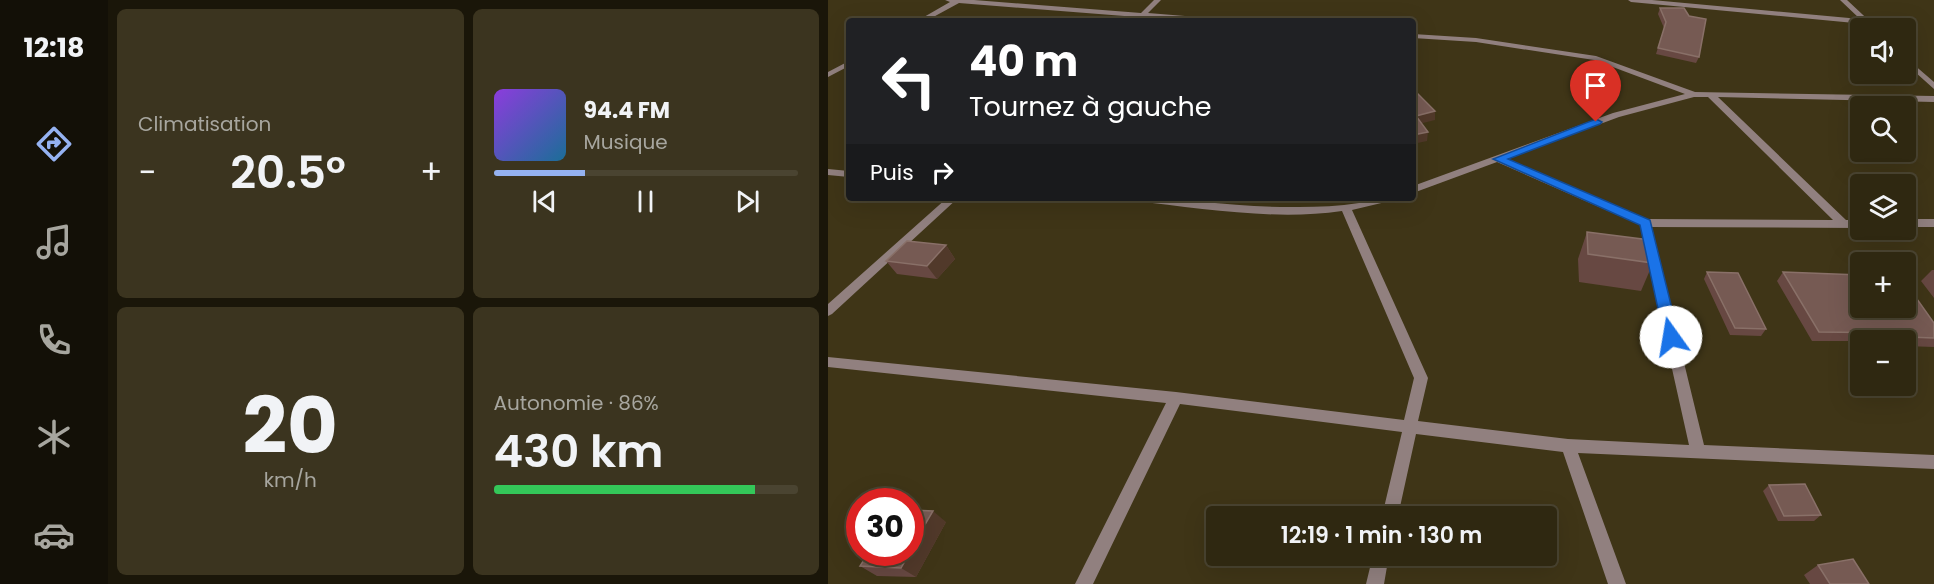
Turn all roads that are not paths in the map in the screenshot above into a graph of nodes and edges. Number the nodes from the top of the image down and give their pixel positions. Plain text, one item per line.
1 (948, 0) edge
2 (957, 0) edge
3 (1158, 0) edge
4 (1631, 0) edge
5 (1844, 0) edge
6 (1702, 3) edge
7 (1142, 15) junction
8 (926, 18) edge
9 (1139, 18) edge
10 (1182, 18) edge
11 (1862, 18) edge
12 (1850, 20) edge
13 (1416, 36) edge
14 (846, 64) edge
15 (1916, 70) edge
16 (829, 74) edge
17 (1934, 87) edge
18 (1709, 93) junction
19 (1694, 94) junction
20 (1934, 99) edge
21 (1498, 159) junction
22 (828, 172) edge
23 (846, 174) edge
24 (1416, 189) edge
25 (950, 201) edge
26 (1166, 201) edge
27 (1378, 201) edge
28 (1346, 209) junction
29 (1646, 223) junction
30 (1916, 223) edge
31 (1934, 223) edge
32 (1843, 224) junction
33 (1850, 224) edge
34 (828, 311) edge
35 (828, 362) edge
36 (1176, 398) junction
37 (1410, 425) junction
38 (1568, 446) junction
39 (1698, 451) junction
40 (1934, 462) edge
41 (1392, 506) edge
42 (1379, 566) edge
43 (1084, 584) edge
44 (1375, 584) edge
45 (1617, 584) edge

1 - 2 street
2 - 7 street
2 - 8 street
3 - 7 street
4 - 6 street
5 - 11 street
6 - 12 street
7 - 9 street
7 - 10 street
13 - 19 street
14 - 16 street
15 - 17 street
18 - 19 street
18 - 20 street
18 - 32 street
19 - 21 street
21 - 24 street
21 - 29 street
22 - 23 street
25 - 34 street
26 - 28 street
27 - 28 street
28 - 37 street
29 - 32 street
29 - 39 street
30 - 31 street
32 - 33 street
35 - 36 street
36 - 37 street
36 - 43 street
37 - 38 street
37 - 41 street
38 - 39 street
38 - 45 street
39 - 40 street
42 - 44 street

